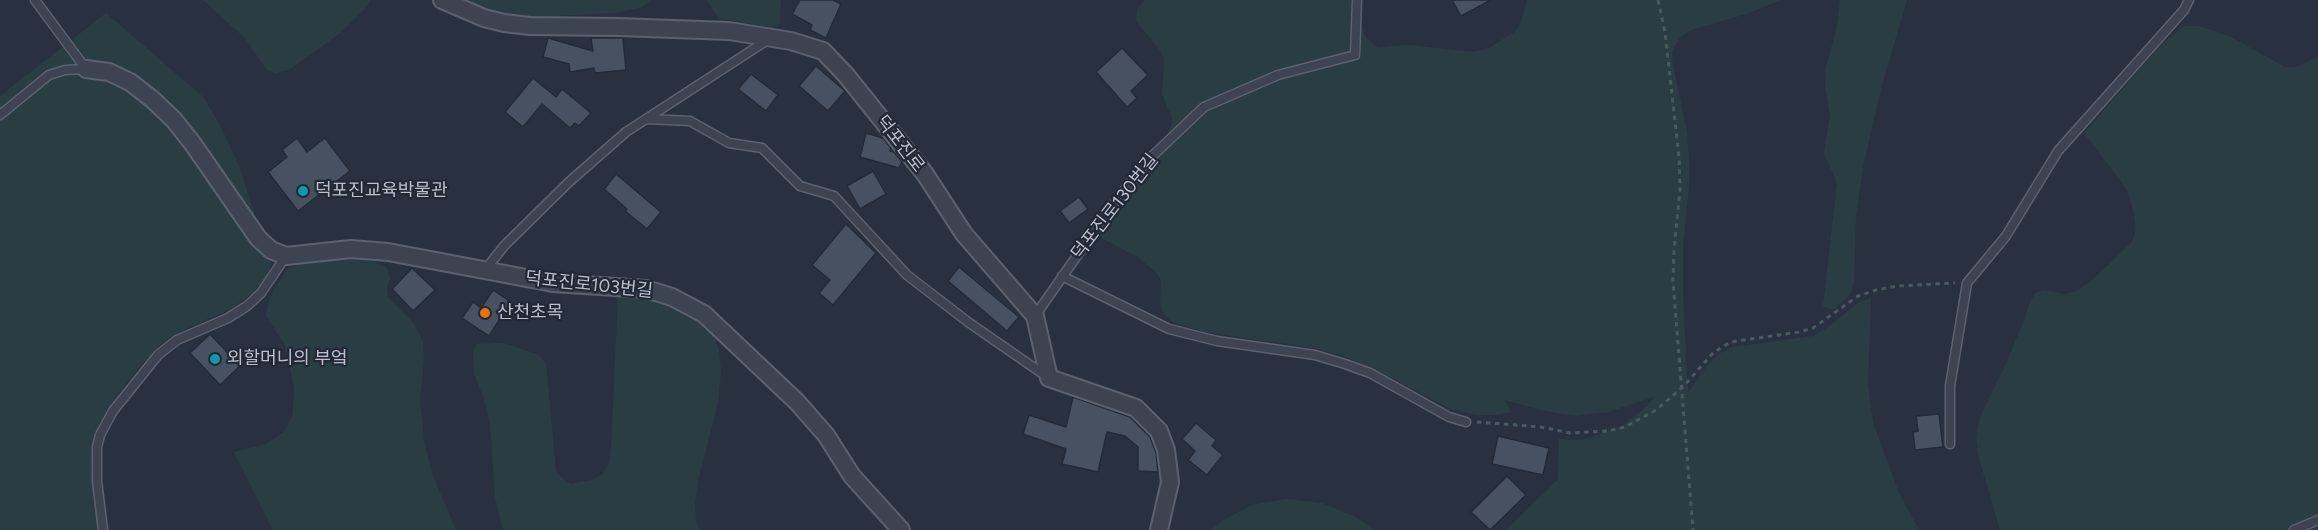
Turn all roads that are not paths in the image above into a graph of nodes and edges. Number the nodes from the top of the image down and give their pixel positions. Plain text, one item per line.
1 (35, 0) edge
2 (442, 0) edge
3 (1357, 0) edge
4 (2189, 0) edge
5 (769, 39) junction
6 (86, 69) junction
7 (0, 115) edge
8 (647, 119) junction
9 (286, 256) junction
10 (484, 271) junction
11 (1062, 276) junction
12 (1035, 316) junction
13 (1049, 378) junction
14 (1466, 422) road end
15 (1950, 444) dead end
16 (2318, 520) edge
17 (103, 530) edge
18 (901, 530) edge
19 (1159, 530) edge
20 (2294, 530) edge

1 - 6 lane
2 - 5 street, 덕포진로
3 - 11 lane, 덕포진로130번길
4 - 15 lane
5 - 8 lane
5 - 12 street, 덕포진로
6 - 7 lane
6 - 9 street
8 - 10 lane
8 - 13 lane
9 - 10 street, 덕포진로103번길
9 - 17 lane
10 - 18 street, 덕포진로103번길
11 - 12 lane, 덕포진로130번길
11 - 14 lane
12 - 13 street, 덕포진로
13 - 19 street
16 - 20 lane

